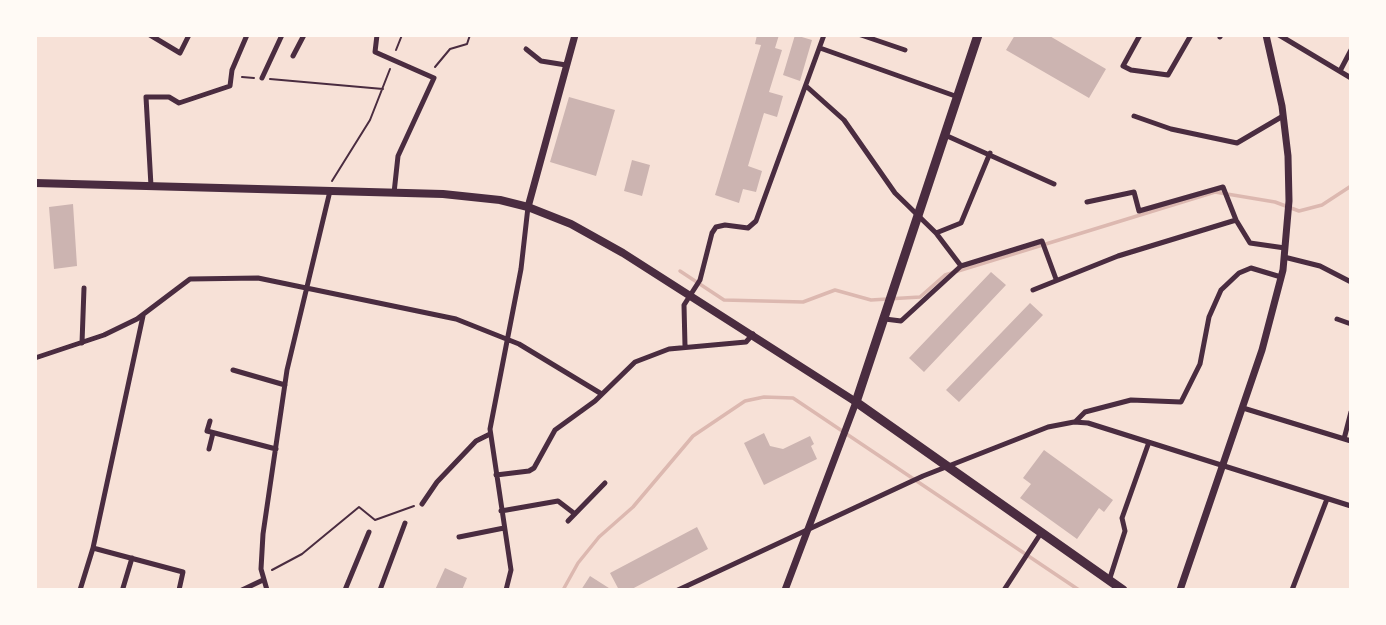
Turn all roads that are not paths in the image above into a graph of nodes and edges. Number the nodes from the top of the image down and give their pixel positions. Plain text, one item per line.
1 (140, 35) edge
2 (189, 35) edge
3 (247, 35) edge
4 (282, 35) edge
5 (304, 35) edge
6 (377, 35) edge
7 (575, 35) edge
8 (824, 35) edge
9 (861, 35) edge
10 (978, 35) edge
11 (1140, 35) edge
12 (1191, 35) edge
13 (1266, 35) edge
14 (1279, 35) edge
15 (149, 36) edge
16 (820, 48) junction
17 (526, 49) dead end
18 (905, 50) dead end
19 (1351, 50) edge
20 (293, 56) dead end
21 (566, 65) junction
22 (1339, 71) junction
23 (262, 78) road end
24 (1351, 78) edge
25 (806, 86) junction
26 (958, 97) junction
27 (1134, 116) dead end
28 (1283, 116) junction
29 (945, 135) junction
30 (990, 153) junction
31 (35, 183) edge
32 (1054, 184) dead end
33 (151, 186) junction
34 (330, 191) junction
35 (394, 193) junction
36 (1087, 202) dead end
37 (528, 207) junction
38 (918, 216) junction
39 (1236, 220) junction
40 (936, 233) junction
41 (1286, 248) junction
42 (1284, 257) junction
43 (961, 266) junction
44 (1281, 276) junction
45 (1056, 279) junction
46 (1351, 282) edge
47 (305, 287) junction
48 (84, 288) dead end
49 (1033, 290) dead end
50 (691, 295) junction
51 (143, 316) junction
52 (885, 319) junction
53 (1337, 319) dead end
54 (1351, 324) edge
55 (752, 334) junction
56 (507, 339) junction
57 (82, 343) junction
58 (685, 346) junction
59 (35, 358) edge
60 (233, 370) dead end
61 (285, 385) junction
62 (600, 393) junction
63 (856, 402) junction
64 (1243, 408) junction
65 (1351, 412) edge
66 (210, 421) dead end
67 (1074, 422) junction
68 (213, 433) junction
69 (490, 434) junction
70 (1348, 440) edge
71 (1149, 442) junction
72 (209, 449) dead end
73 (276, 449) junction
74 (1223, 465) junction
75 (947, 466) junction
76 (496, 475) junction
77 (605, 484) dead end
78 (1327, 499) junction
79 (422, 503) road end
80 (1351, 506) edge
81 (501, 510) junction
82 (575, 514) junction
83 (568, 521) dead end
84 (405, 523) dead end
85 (504, 528) junction
86 (807, 531) junction
87 (369, 532) dead end
88 (1041, 533) junction
89 (459, 537) dead end
90 (93, 548) junction
91 (132, 558) junction
92 (263, 578) junction
93 (1109, 581) junction
94 (124, 588) dead end
95 (80, 590) edge
96 (179, 590) edge
97 (242, 590) edge
98 (267, 590) edge
99 (345, 590) edge
100 (380, 590) edge
101 (506, 590) edge
102 (678, 590) edge
103 (785, 590) edge
104 (1004, 590) edge
105 (1123, 590) edge
106 (1180, 590) edge
107 (1292, 590) edge

1 - 15 street
2 - 15 street
3 - 33 street
4 - 23 street
5 - 20 street
6 - 35 street
7 - 21 street
8 - 16 street
9 - 18 street
10 - 26 main road
11 - 12 street
13 - 28 street
14 - 22 street
16 - 25 street
16 - 26 street
17 - 21 street
19 - 22 street
21 - 37 street
22 - 24 street
25 - 38 street
25 - 50 street
26 - 29 main road
27 - 28 street
28 - 41 street
29 - 30 street
29 - 38 main road
30 - 32 street
30 - 40 street
31 - 33 main road
33 - 34 main road
34 - 35 main road
34 - 47 street
35 - 37 main road
36 - 39 street
37 - 50 main road
37 - 56 street
38 - 40 street
38 - 52 main road
39 - 41 street
39 - 45 street
40 - 43 street
41 - 42 street
42 - 44 street
42 - 46 street
43 - 45 street
43 - 52 street
44 - 64 street
44 - 67 street
45 - 49 street
47 - 51 street
47 - 56 street
47 - 61 street
48 - 57 street
50 - 55 main road
50 - 58 street
51 - 57 street
51 - 90 street
52 - 63 main road
53 - 54 street
55 - 58 street
55 - 63 main road
56 - 62 street
56 - 69 street
57 - 59 street
58 - 62 street
60 - 61 street
61 - 73 street
62 - 76 street
63 - 75 main road
63 - 86 street
64 - 70 street
64 - 74 street
65 - 70 street
66 - 68 street
67 - 71 street
67 - 75 street
68 - 72 street
68 - 73 street
69 - 76 street
69 - 79 street
71 - 74 street
71 - 93 street
73 - 92 street
74 - 78 street
74 - 106 street
75 - 86 street
75 - 88 main road
76 - 81 street
77 - 82 street
78 - 80 street
78 - 107 street
81 - 82 street
81 - 85 street
82 - 83 street
84 - 100 street
85 - 89 street
85 - 101 street
86 - 102 street
86 - 103 street
87 - 99 street
88 - 93 main road
88 - 104 street
90 - 91 street
90 - 95 street
91 - 94 street
91 - 96 street
92 - 97 street
92 - 98 street
93 - 105 main road

